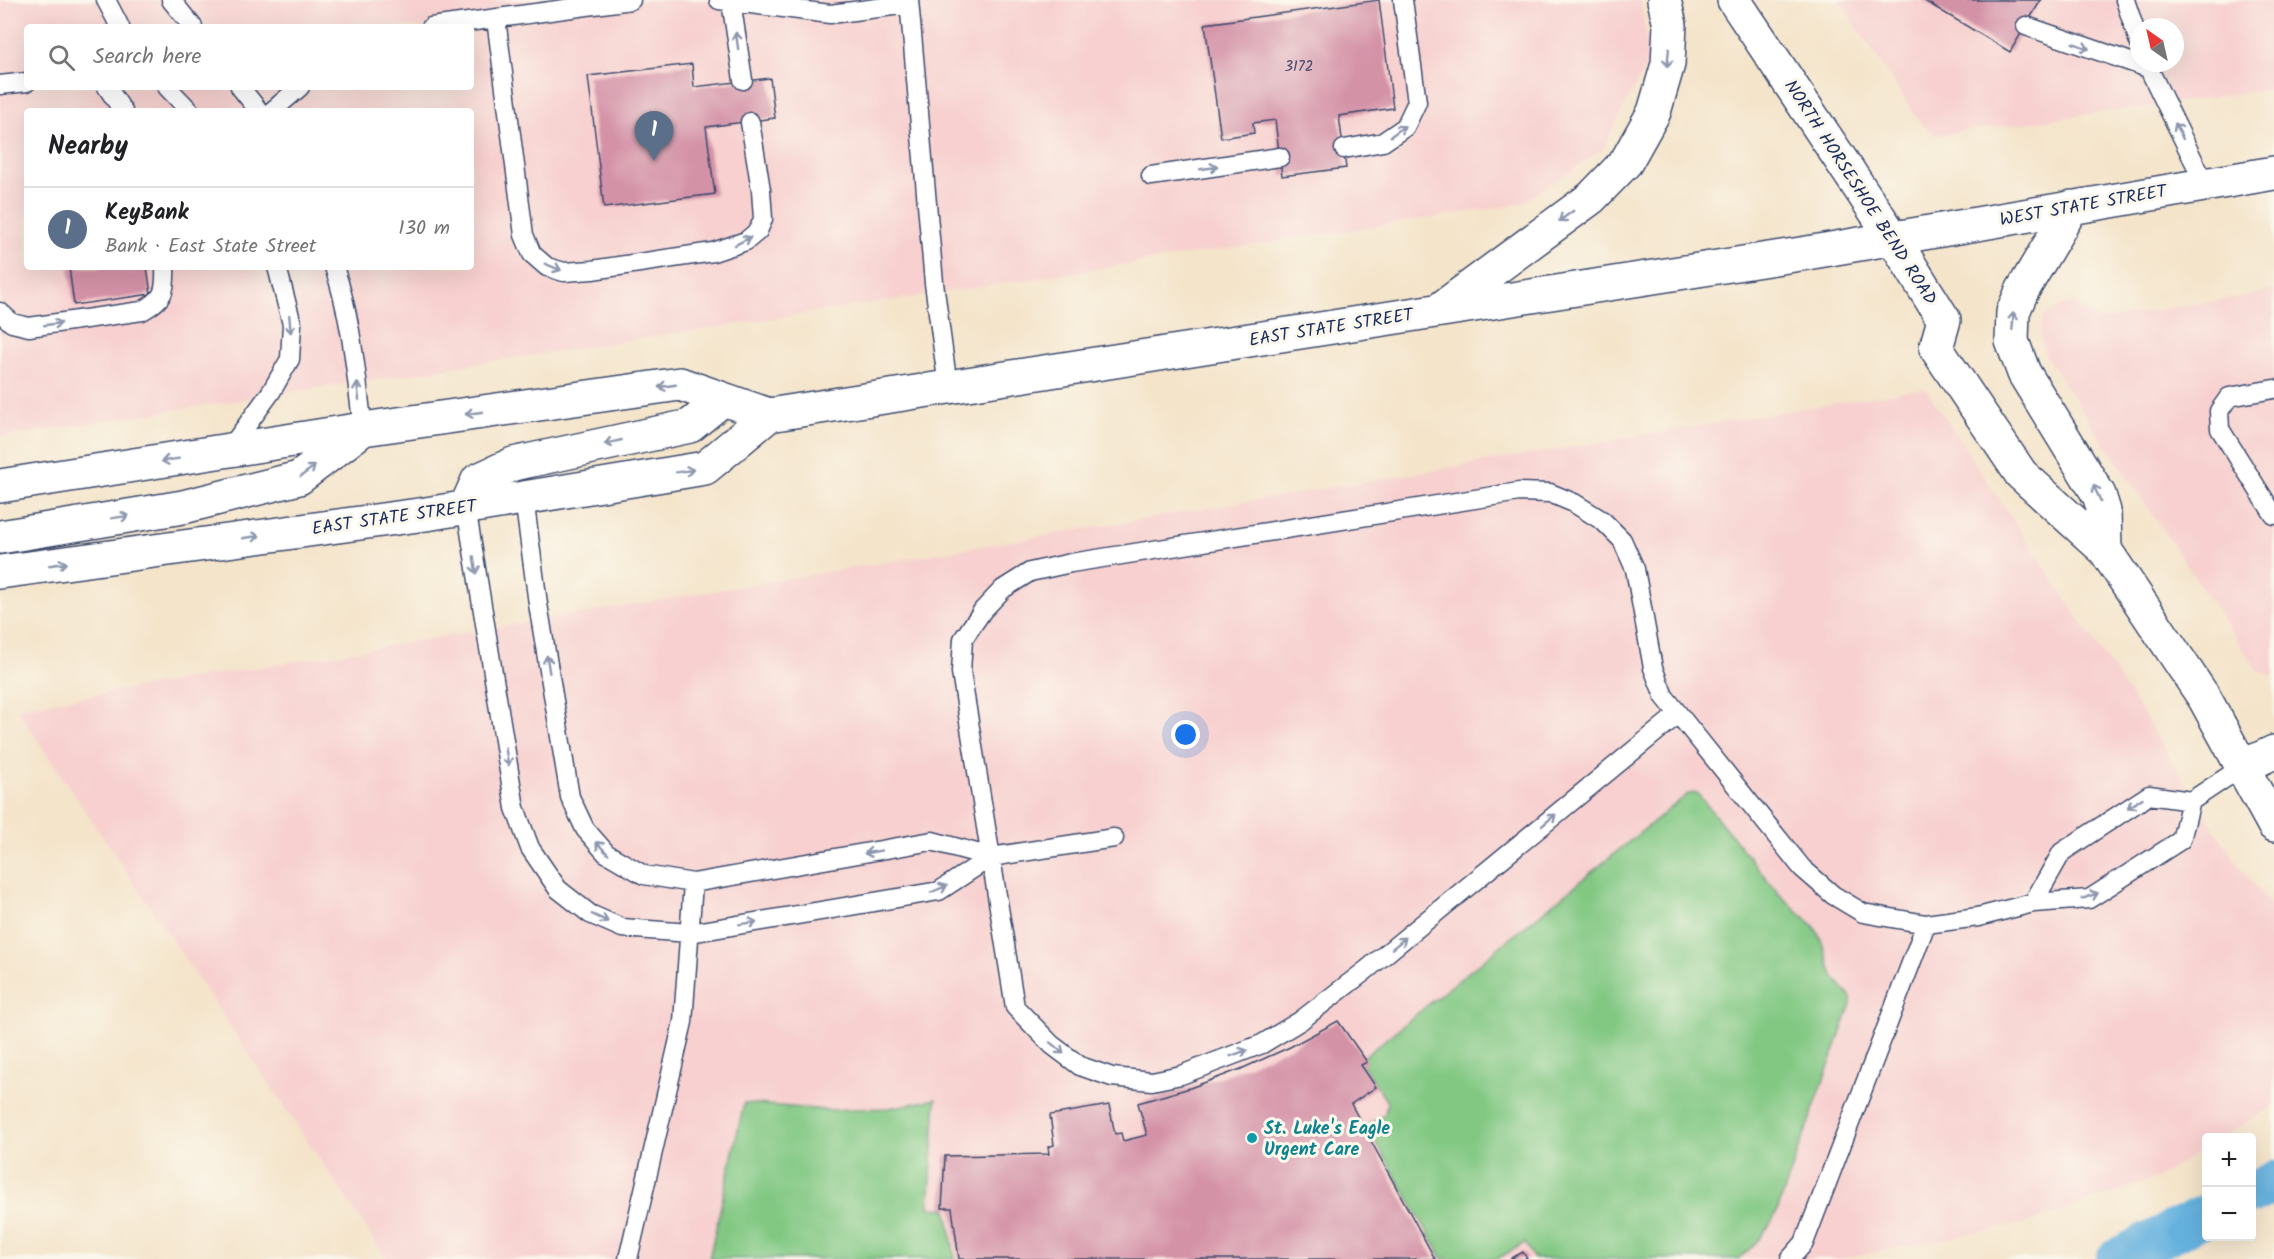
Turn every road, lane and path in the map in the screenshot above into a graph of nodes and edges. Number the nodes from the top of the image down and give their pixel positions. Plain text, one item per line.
1 (106, 0) edge
2 (171, 0) edge
3 (631, 0) edge
4 (1403, 0) edge
5 (1664, 0) edge
6 (1734, 0) edge
7 (2125, 0) edge
8 (725, 1) edge
9 (909, 2) edge
10 (2131, 18) edge
11 (496, 19) junction
12 (118, 24) edge
13 (185, 24) edge
14 (455, 24) edge
15 (2026, 26) dead end
16 (2130, 60) edge
17 (2150, 72) edge
18 (743, 80) dead end
19 (24, 82) edge
20 (0, 85) edge
21 (109, 90) edge
22 (171, 90) edge
23 (242, 90) edge
24 (296, 90) edge
25 (121, 108) edge
26 (187, 108) edge
27 (257, 108) edge
28 (276, 108) edge
29 (750, 122) dead end
30 (1344, 149) dead end
31 (1280, 157) dead end
32 (2274, 173) edge
33 (1151, 176) dead end
34 (2205, 184) junction
35 (2072, 207) junction
36 (1893, 238) junction
37 (165, 270) edge
38 (279, 270) edge
39 (335, 270) edge
40 (1437, 311) junction
41 (0, 312) edge
42 (948, 387) junction
43 (2274, 389) edge
44 (723, 399) junction
45 (769, 415) junction
46 (363, 429) junction
47 (227, 452) junction
48 (0, 486) edge
49 (524, 498) junction
50 (466, 507) junction
51 (2274, 515) edge
52 (0, 537) edge
53 (2105, 550) junction
54 (0, 572) edge
55 (1677, 715) junction
56 (2274, 752) edge
57 (2242, 767) junction
58 (2191, 801) junction
59 (2274, 825) edge
60 (1114, 838) dead end
61 (992, 857) junction
62 (693, 883) junction
63 (2032, 903) junction
64 (1926, 924) junction
65 (690, 933) junction
66 (628, 1259) edge
67 (1790, 1259) edge

1 - 12 lane
2 - 13 lane
3 - 11 lane
30 -> 4 lane
5 -> 40 main road
6 - 36 main road, NORTH HORSESHOE BEND ROAD
7 - 10 lane
8 - 9 lane
18 -> 8 lane
9 - 42 lane
11 - 14 lane
11 -> 29 lane
15 -> 16 lane
34 -> 17 lane
19 - 20 lane
21 - 25 lane
22 - 26 lane
23 - 27 lane
24 - 28 lane
33 -> 31 lane
32 - 34 main road, WEST STATE STREET
34 - 35 main road, WEST STATE STREET
35 - 36 main road, WEST STATE STREET
53 -> 35 main road
36 - 40 main road, EAST STATE STREET
36 - 53 main road, NORTH HORSESHOE BEND ROAD
41 -> 37 lane
38 -> 47 lane
46 -> 39 lane
40 - 42 main road, EAST STATE STREET
42 - 45 main road, EAST STATE STREET
43 - 51 lane
44 - 45 main road, EAST STATE STREET
44 -> 46 main road, EAST STATE STREET
44 -> 50 main road
49 -> 45 main road, EAST STATE STREET
46 - 47 main road, EAST STATE STREET
52 -> 46 main road
47 -> 48 main road, EAST STATE STREET
49 - 50 main road, EAST STATE STREET
62 -> 49 lane
54 -> 50 main road, EAST STATE STREET
50 -> 65 lane
53 - 57 main road, NORTH HORSESHOE BEND ROAD
61 -> 55 lane
55 - 61 lane
55 - 64 lane
56 - 57 main road
57 - 58 lane
57 - 59 main road, NORTH HORSESHOE BEND ROAD
58 -> 63 lane
63 -> 58 lane
60 - 61 lane
61 -> 62 lane
65 -> 61 lane
62 - 65 lane
63 - 64 lane
64 - 67 lane
65 - 66 lane

